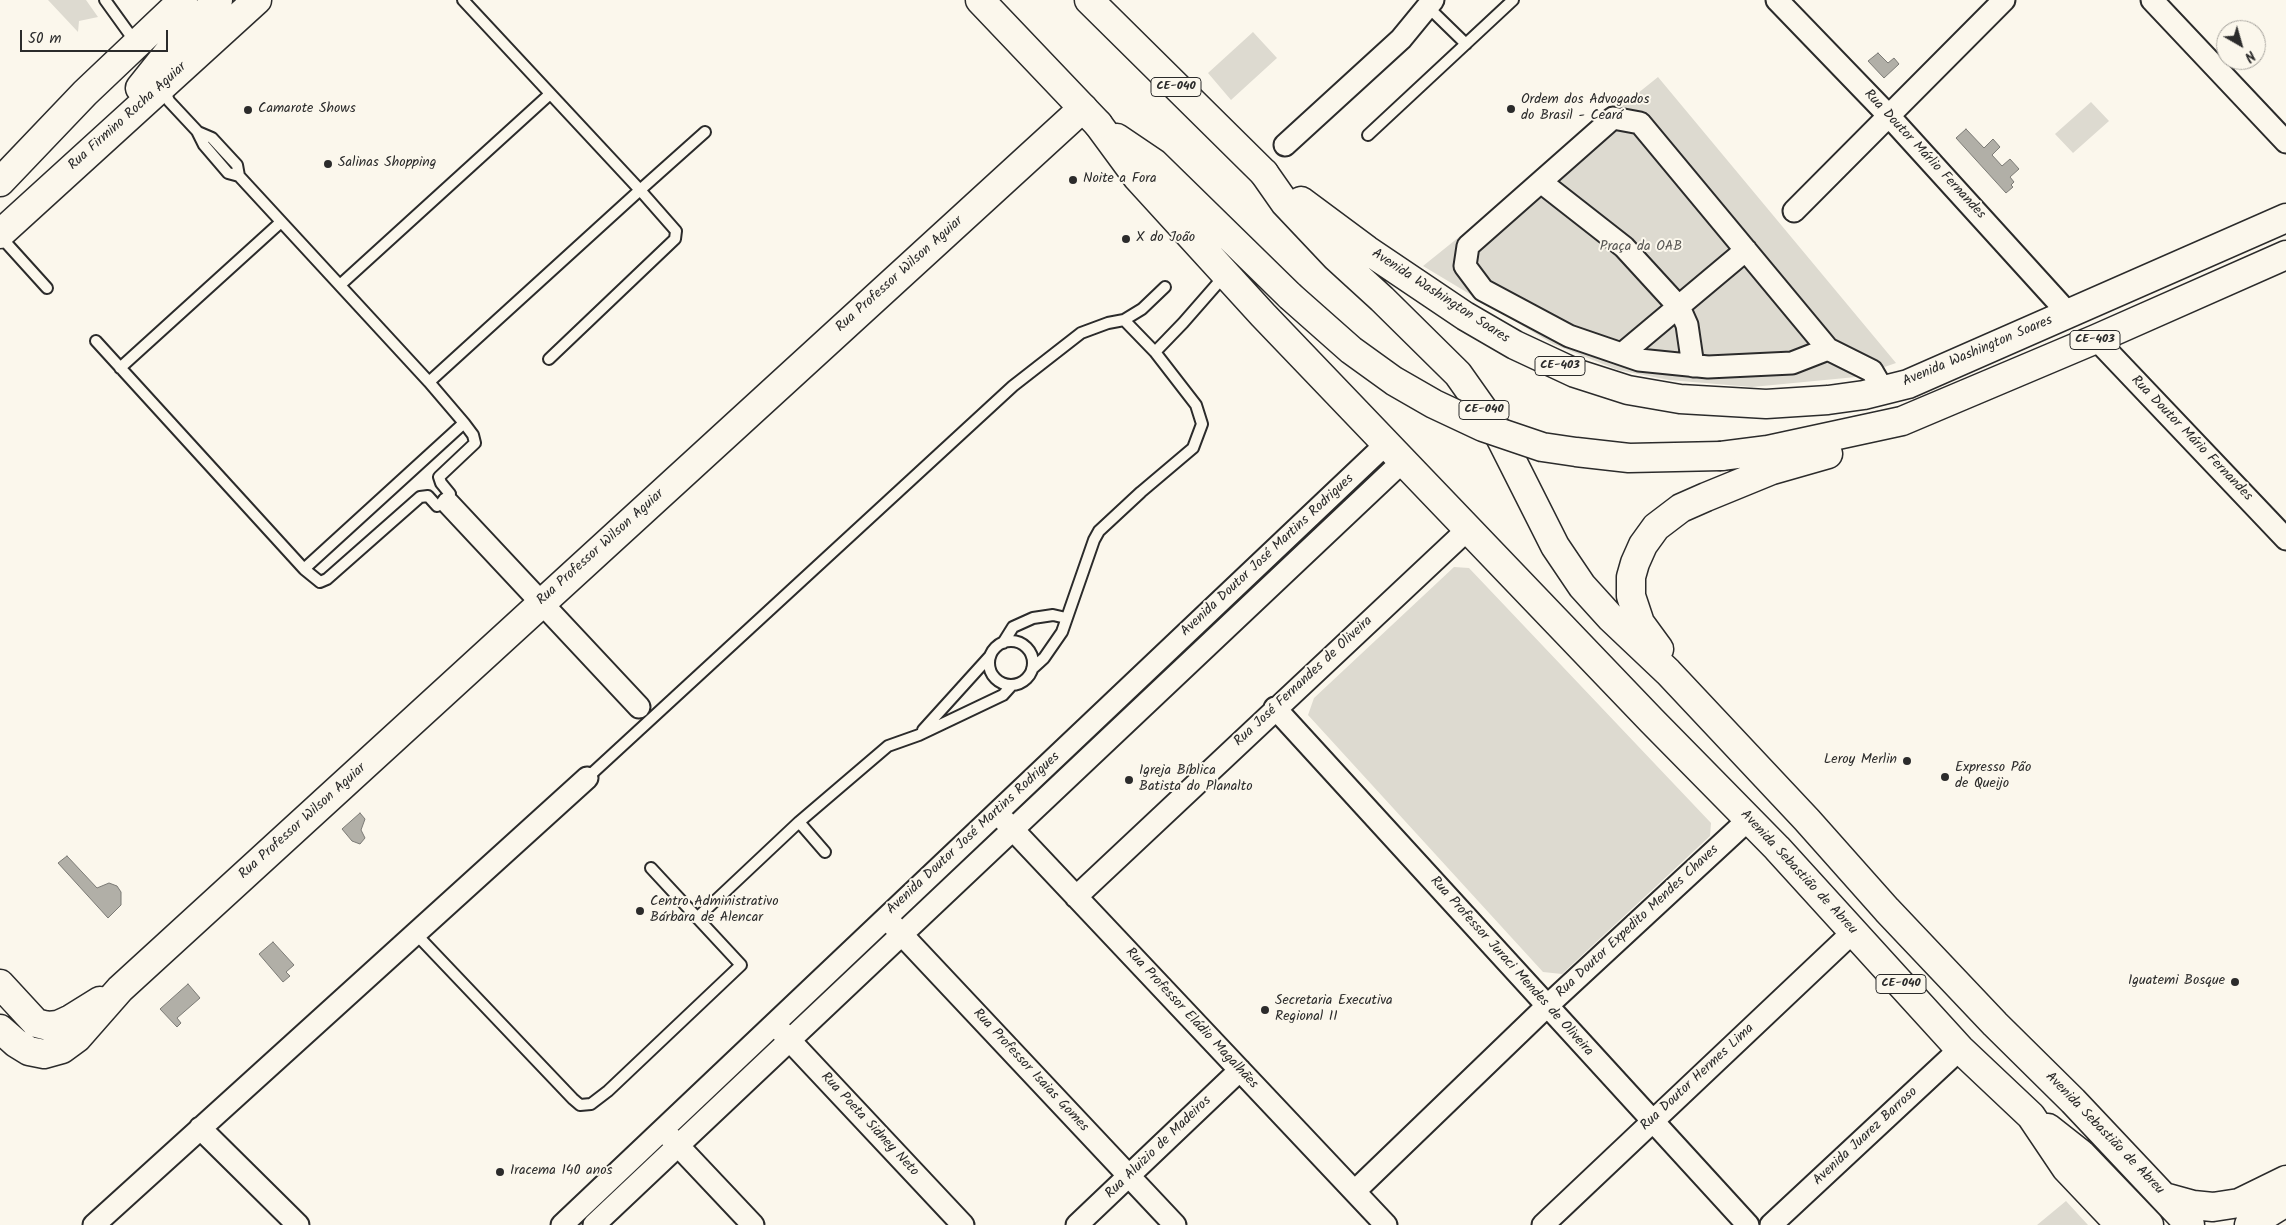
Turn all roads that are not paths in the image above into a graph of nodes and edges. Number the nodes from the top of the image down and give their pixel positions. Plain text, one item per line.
1 (105, 0) edge
2 (184, 0) edge
3 (218, 0) edge
4 (257, 0) edge
5 (465, 0) edge
6 (980, 0) edge
7 (1089, 0) edge
8 (1513, 0) edge
9 (1777, 0) edge
10 (2004, 0) edge
11 (2152, 0) edge
12 (1427, 2) edge
13 (137, 44) junction
14 (1466, 44) junction
15 (163, 84) junction
16 (550, 94) junction
17 (1090, 116) junction
18 (1889, 116) junction
19 (705, 132) dead end
20 (109, 135) junction
21 (1368, 135) dead end
22 (2286, 142) edge
23 (1285, 145) dead end
24 (1264, 173) junction
25 (0, 182) edge
26 (1541, 182) junction
27 (640, 190) junction
28 (1794, 211) dead end
29 (2286, 218) edge
30 (281, 222) junction
31 (0, 235) edge
32 (1746, 250) junction
33 (2286, 255) edge
34 (1226, 274) junction
35 (340, 285) junction
36 (1165, 287) dead end
37 (47, 288) dead end
38 (1679, 306) junction
39 (2068, 313) junction
40 (1124, 320) junction
41 (2096, 339) junction
42 (96, 341) dead end
43 (1828, 349) junction
44 (1155, 352) junction
45 (1622, 354) junction
46 (549, 359) dead end
47 (1693, 366) junction
48 (120, 368) junction
49 (429, 382) junction
50 (1883, 390) junction
51 (1902, 421) junction
52 (464, 423) junction
53 (1394, 453) junction
54 (445, 501) junction
55 (1467, 530) junction
56 (2286, 539) edge
57 (304, 569) junction
58 (542, 602) junction
59 (1066, 618) junction
60 (1003, 643) junction
61 (990, 656) junction
62 (1032, 669) junction
63 (1668, 672) junction
64 (1012, 685) junction
65 (639, 707) dead end
66 (1275, 708) junction
67 (919, 734) junction
68 (587, 778) joint
69 (996, 813) junction
70 (1749, 819) junction
71 (1807, 820) junction
72 (799, 822) junction
73 (1012, 829) junction
74 (1777, 848) junction
75 (825, 852) dead end
76 (651, 868) dead end
77 (1076, 897) junction
78 (1887, 910) junction
79 (886, 917) junction
80 (697, 918) junction
81 (1853, 932) junction
82 (415, 934) junction
83 (901, 934) junction
84 (0, 984) edge
85 (120, 989) junction
86 (1547, 1006) junction
87 (774, 1024) junction
88 (0, 1028) edge
89 (789, 1040) junction
90 (1960, 1049) junction
91 (1240, 1070) junction
92 (2031, 1116) junction
93 (1652, 1121) junction
94 (200, 1128) junction
95 (663, 1129) junction
96 (678, 1145) junction
97 (1129, 1176) junction
98 (2286, 1180) edge
99 (2286, 1190) edge
100 (1355, 1192) junction
101 (2164, 1197) junction
102 (2286, 1202) edge
103 (2286, 1210) edge
104 (94, 1225) edge
105 (298, 1225) edge
106 (562, 1225) edge
107 (594, 1225) edge
108 (753, 1225) edge
109 (963, 1225) edge
110 (1077, 1225) edge
111 (1175, 1225) edge
112 (1386, 1225) edge
113 (1543, 1225) edge
114 (1748, 1225) edge
115 (1772, 1225) edge
116 (2120, 1225) edge
117 (2149, 1225) edge
118 (2190, 1225) edge
119 (2216, 1225) edge
120 (2248, 1225) edge
121 (2269, 1225) edge

1 - 13 lane
2 - 13 main road
3 - 20 main road
4 - 15 main road, Rua Firmino Rocha Aguiar
5 - 16 lane
6 - 17 main road, CE-040
7 - 24 main road, Avenida Washington Soares / CE-040
8 - 14 lane
9 - 18 street, Rua Doutor Márlio Fernandes
10 - 18 street
11 - 22 street
12 - 14 lane
12 - 23 street
13 - 25 main road
14 - 21 lane
15 - 20 main road, Rua Firmino Rocha Aguiar
15 - 30 lane
16 - 27 lane
16 - 35 lane
17 - 34 main road, CE-040
17 - 51 main road, CE-403, bridge
17 - 58 main road, Rua Professor Wilson Aguiar
18 - 28 street
18 - 39 street, Rua Doutor Márlio Fernandes
19 - 27 lane
20 - 31 main road, Rua Firmino Rocha Aguiar
24 - 50 main road, Avenida Washington Soares / CE-403
24 - 63 main road, Avenida Washington Soares / CE-040
26 - 32 street
26 - 38 street
26 - 45 street
27 - 46 lane
27 - 49 lane
29 - 39 main road, Avenida Washington Soares / CE-403
30 - 35 lane
30 - 48 lane
31 - 37 lane
32 - 38 street
32 - 43 street
33 - 41 main road, CE-403
34 - 44 lane
34 - 53 main road, CE-040
35 - 49 lane
36 - 40 lane
38 - 45 street
38 - 47 street
39 - 50 main road, Avenida Washington Soares / CE-403
40 - 44 lane
40 - 68 lane
41 - 51 main road, CE-403
41 - 56 street, Rua Doutor Mário Fernandes
42 - 48 lane
43 - 47 street
43 - 50 street
44 - 59 lane
45 - 47 street
48 - 57 lane
49 - 52 lane
51 - 63 main road
52 - 54 lane
52 - 57 lane
53 - 55 main road, CE-040
53 - 69 street, Avenida Doutor José Martins Rodrigues
53 - 73 street, Avenida Doutor José Martins Rodrigues
54 - 57 lane
54 - 58 street
55 - 66 street, Rua José Fernandes de Oliveira
55 - 70 main road, Avenida Sebastião de Abreu / CE-040
58 - 65 street
58 - 85 main road, Rua Professor Wilson Aguiar
59 - 60 lane
59 - 62 lane
60 - 61 lane
60 - 62 lane
61 - 64 lane
61 - 67 lane
62 - 64 lane
63 - 71 main road, Avenida Sebastião de Abreu / CE-040
64 - 67 lane
66 - 77 street, Rua José Fernandes de Oliveira
66 - 86 street, Rua Professor Juraci Mendes de Oliveira
67 - 72 lane
68 - 82 street
69 - 73 street, Rua Professor Eládio Magalhães
69 - 79 street, Avenida Doutor José Martins Rodrigues
70 - 74 main road, Avenida Sebastião de Abreu / CE-040
70 - 86 street, Rua Doutor Expedito Mendes Chaves
71 - 74 main road
71 - 78 main road, Avenida Sebastião de Abreu / CE-040
72 - 75 lane
72 - 80 lane
73 - 77 street, Rua Professor Eládio Magalhães
73 - 83 street, Avenida Doutor José Martins Rodrigues
74 - 81 main road, Avenida Sebastião de Abreu / CE-040
76 - 80 lane
77 - 91 street, Rua Professor Eládio Magalhães
78 - 81 main road
78 - 101 main road, Avenida Sebastião de Abreu / CE-040
79 - 83 street, Rua Professor Isaias Gomes
79 - 87 street, Avenida Doutor José Martins Rodrigues
80 - 82 lane
81 - 90 main road, Avenida Sebastião de Abreu / CE-040
81 - 93 street, Rua Doutor Hermes Lima
82 - 94 street
83 - 89 street, Avenida Doutor José Martins Rodrigues
83 - 97 street, Rua Professor Isaias Gomes
84 - 85 main road
85 - 88 main road
86 - 93 street, Rua Professor Juraci Mendes de Oliveira
86 - 100 street, Rua Doutor Expedito Mendes Chaves
87 - 89 street, Rua Poeta Sidney Neto
87 - 95 street, Avenida Doutor José Martins Rodrigues
89 - 96 street, Avenida Doutor José Martins Rodrigues
89 - 109 street, Rua Poeta Sidney Neto
90 - 92 main road, Avenida Sebastião de Abreu / CE-040
90 - 115 street, Avenida Juarez Barroso
91 - 97 street, Rua Aluizio de Madeiros
91 - 100 street, Rua Professor Eládio Magalhães
92 - 116 main road, Avenida Sebastião de Abreu / CE-040
92 - 117 main road
93 - 113 street, Rua Doutor Hermes Lima
93 - 114 street, Rua Professor Juraci Mendes de Oliveira
94 - 104 street
94 - 105 street
95 - 96 street
95 - 106 street, Avenida Doutor José Martins Rodrigues
96 - 107 street, Avenida Doutor José Martins Rodrigues
96 - 108 street
97 - 110 street, Rua Aluizio de Madeiros
97 - 111 street, Rua Professor Isaias Gomes
98 - 101 main road
99 - 119 main road
100 - 112 street, Rua Professor Eládio Magalhães
101 - 118 main road, Avenida Sebastião de Abreu / CE-040
102 - 120 main road
103 - 121 main road

